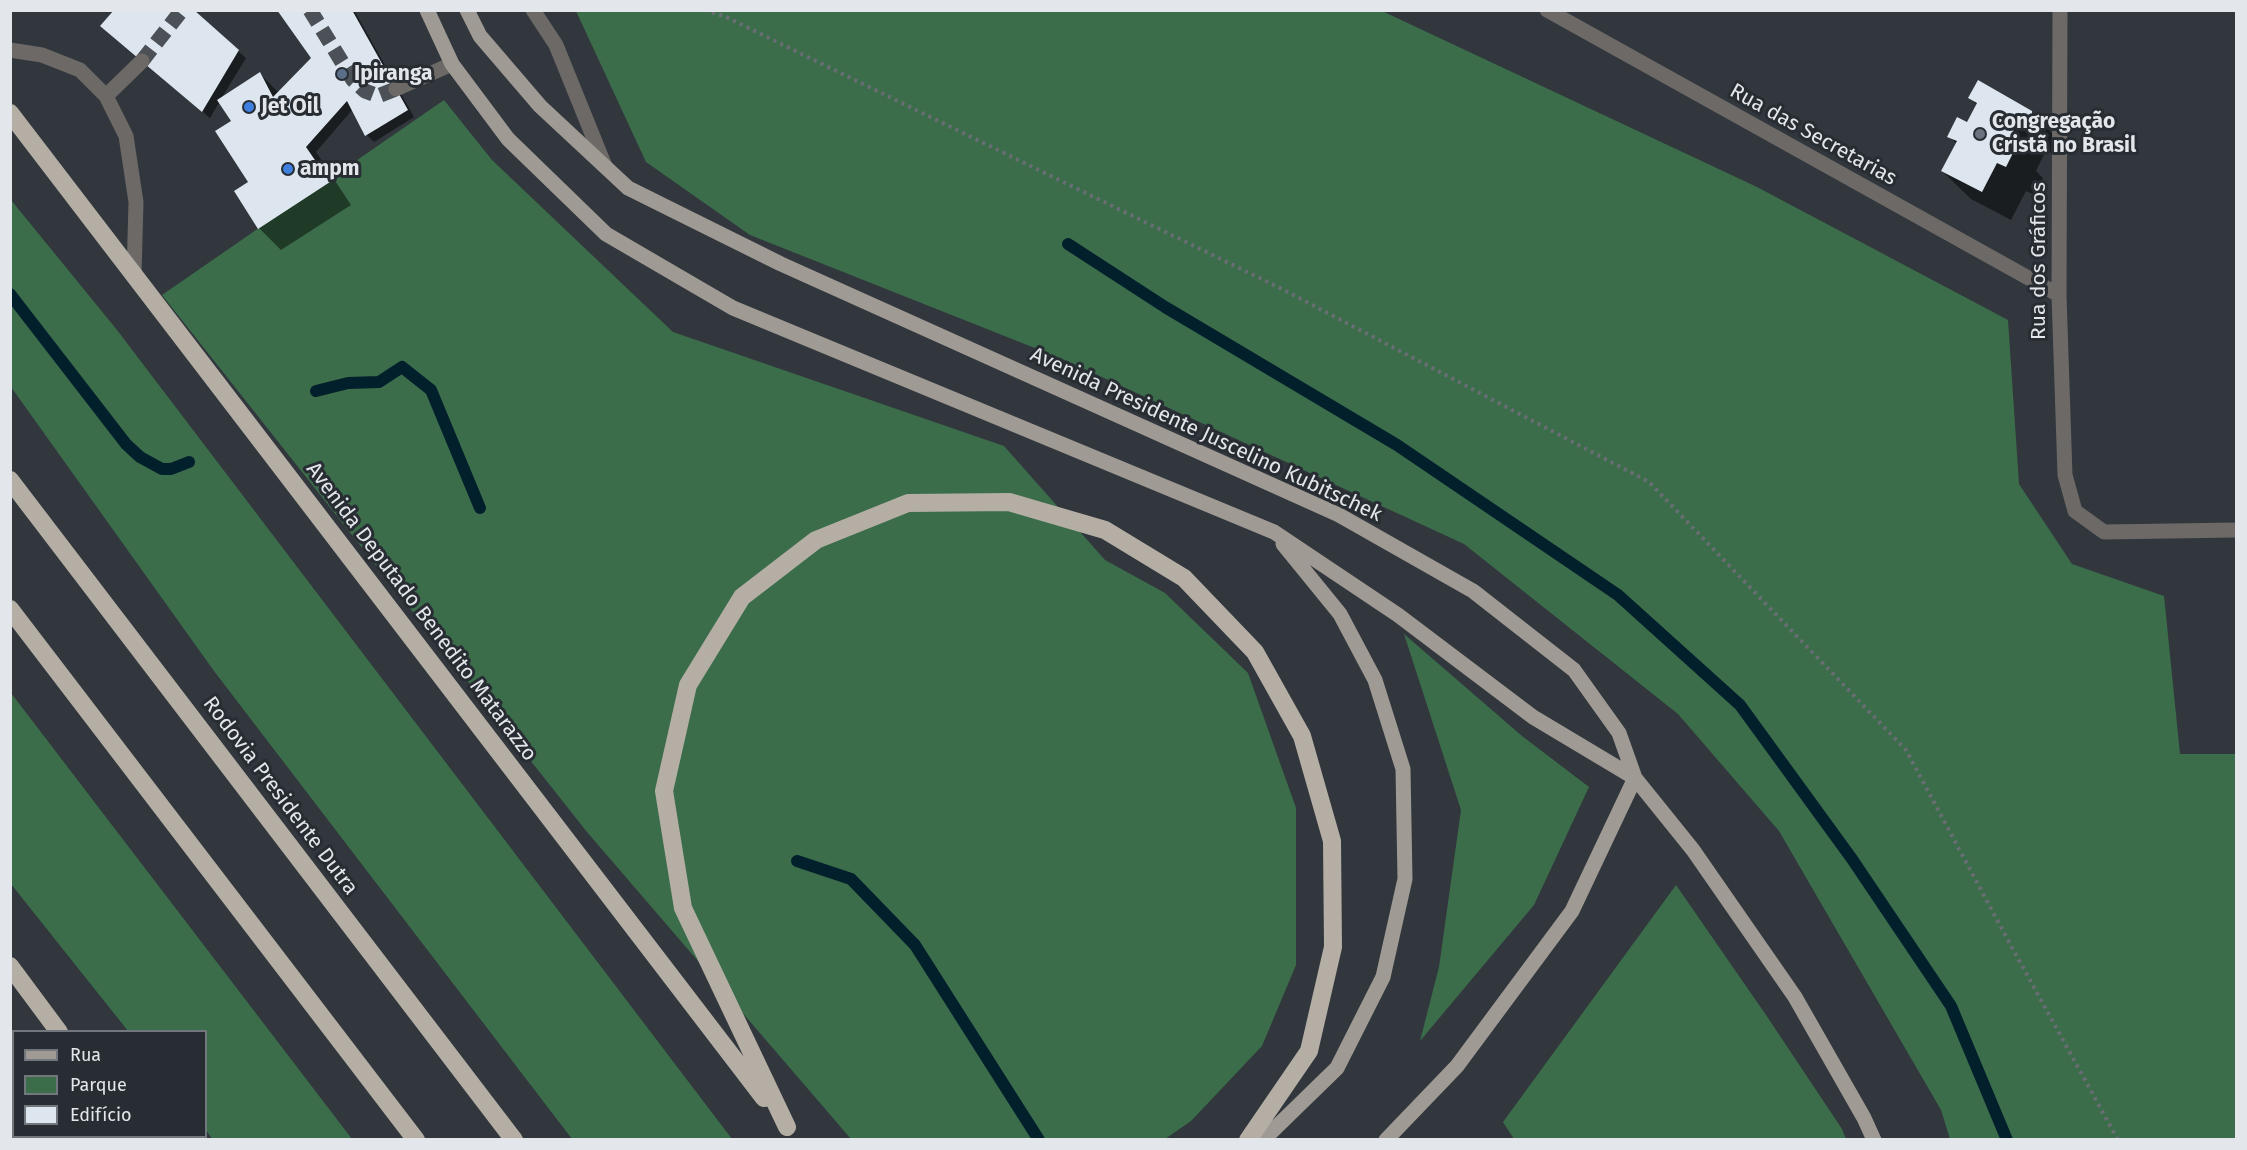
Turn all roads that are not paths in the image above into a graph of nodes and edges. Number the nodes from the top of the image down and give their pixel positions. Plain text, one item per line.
1 (427, 10) edge
2 (467, 10) edge
3 (533, 10) edge
4 (1547, 10) edge
5 (2060, 10) edge
6 (10, 50) edge
7 (142, 61) tunnel mouth
8 (452, 64) junction
9 (396, 89) tunnel mouth
10 (106, 96) junction
11 (10, 113) edge
12 (605, 166) junction
13 (134, 275) junction
14 (2059, 295) junction
15 (10, 480) edge
16 (2236, 530) edge
17 (1274, 532) junction
18 (10, 609) edge
19 (1635, 778) junction
20 (10, 966) edge
21 (57, 1030) edge
22 (791, 1133) edge
23 (416, 1140) edge
24 (514, 1140) edge
25 (1248, 1140) edge
26 (1263, 1140) edge
27 (1386, 1140) edge
28 (1874, 1140) edge

1 - 8 main road
2 - 12 main road, Avenida Presidente Juscelino Kubitschek
3 - 12 street
4 - 14 street, Rua das Secretarias
5 - 14 street, Rua dos Gráficos
6 - 10 street
7 - 10 street
8 - 9 street
8 - 17 main road
10 - 13 street
11 - 13 highway, Avenida Deputado Benedito Matarazzo
12 - 19 main road, Avenida Presidente Juscelino Kubitschek
13 - 22 highway, Avenida Deputado Benedito Matarazzo
14 - 16 street, Rua dos Gráficos
15 - 24 highway, Rodovia Presidente Dutra
17 - 19 main road
17 - 26 main road
18 - 23 highway
19 - 27 main road
19 - 28 main road
20 - 21 highway
22 - 25 highway

